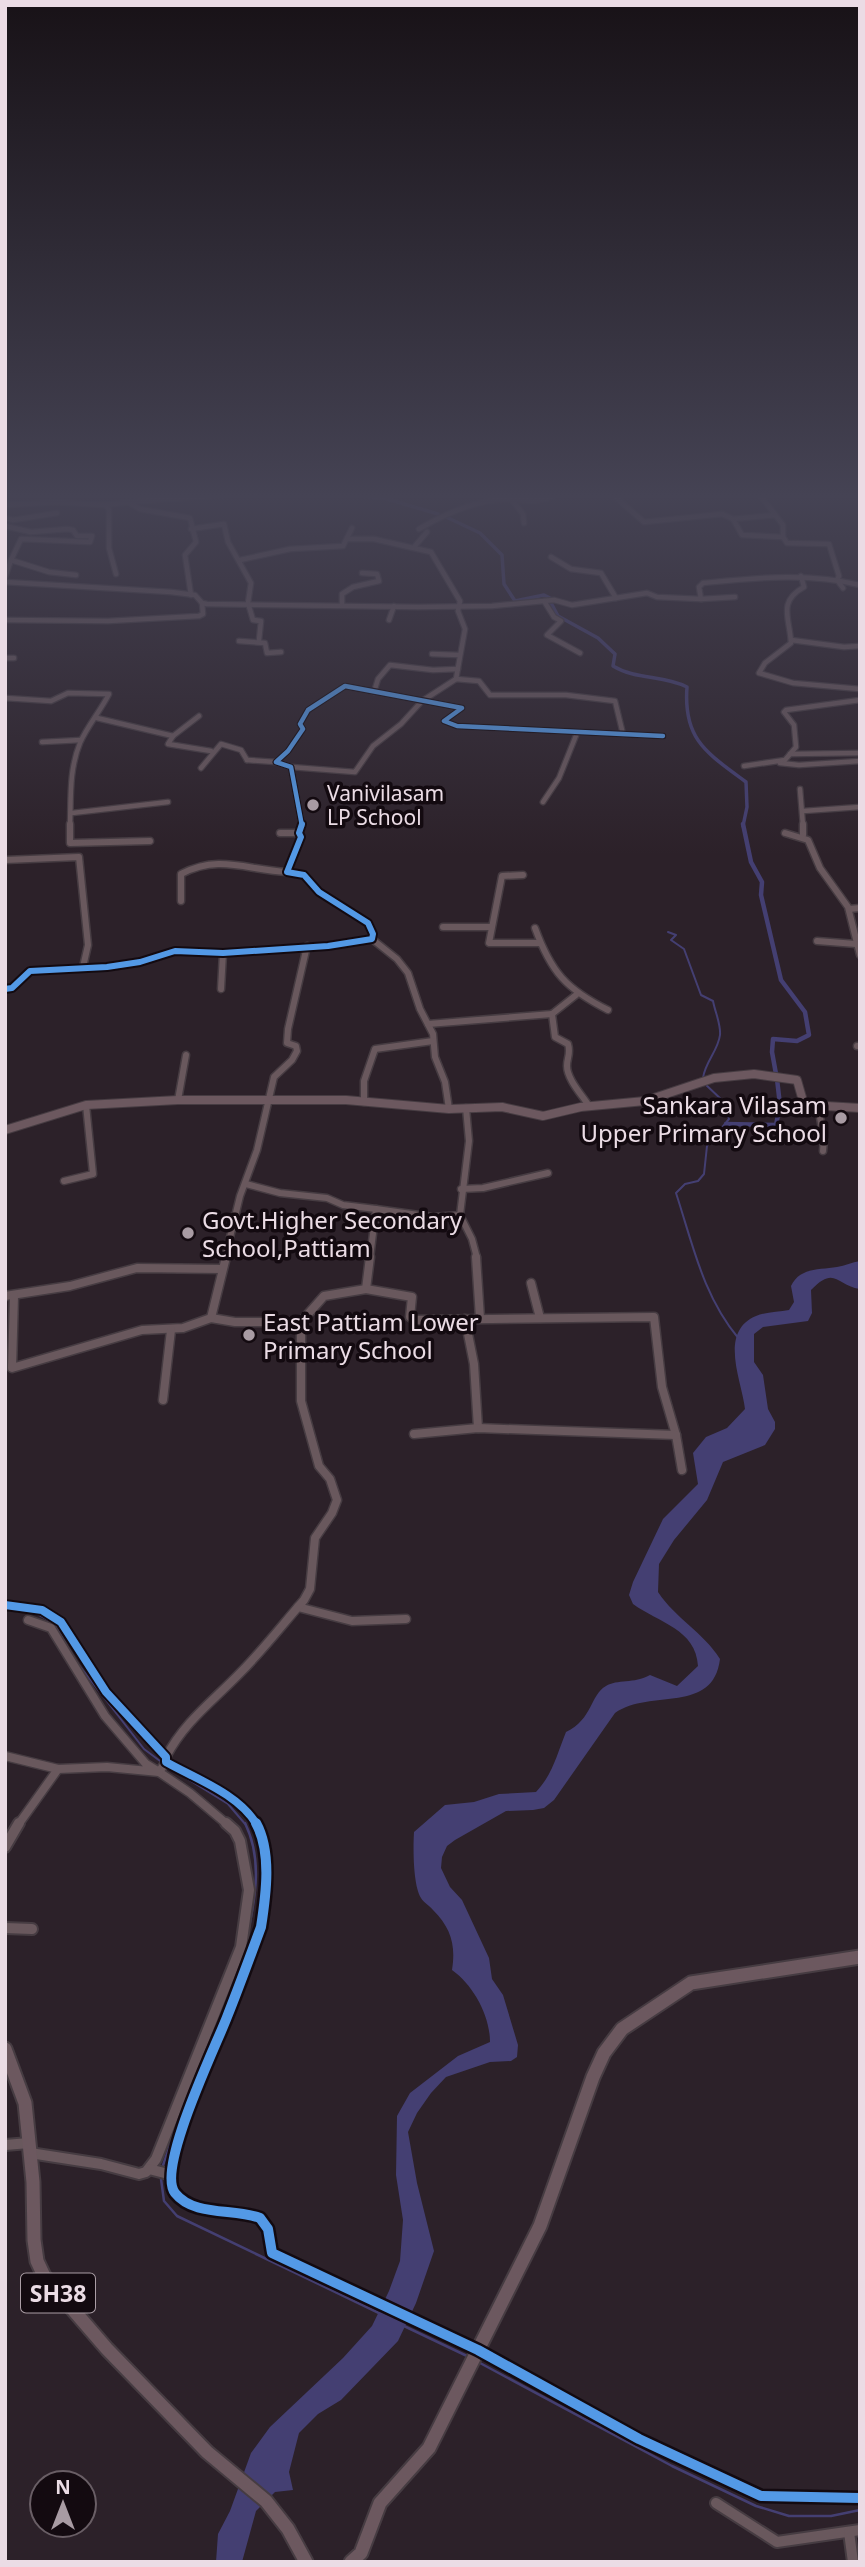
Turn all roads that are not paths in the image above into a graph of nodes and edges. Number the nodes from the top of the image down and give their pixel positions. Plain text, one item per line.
1 (201, 615) edge
2 (251, 615) edge
3 (391, 615) edge
4 (461, 615) edge
5 (553, 615) edge
6 (787, 615) edge
7 (5, 620) edge
8 (389, 620) dead end
9 (259, 640) junction
10 (791, 640) junction
11 (239, 641) dead end
12 (860, 646) edge
13 (281, 652) dead end
14 (580, 653) dead end
15 (432, 654) dead end
16 (459, 655) junction
17 (5, 658) edge
18 (14, 658) dead end
19 (458, 670) junction
20 (456, 679) junction
21 (860, 689) edge
22 (374, 692) junction
23 (5, 698) edge
24 (428, 699) junction
25 (860, 700) edge
26 (199, 716) dead end
27 (97, 718) junction
28 (577, 733) junction
29 (623, 734) junction
30 (173, 736) junction
31 (663, 736) dead end
32 (81, 740) junction
33 (42, 742) dead end
34 (211, 751) junction
35 (860, 753) edge
36 (790, 754) junction
37 (247, 760) junction
38 (860, 761) edge
39 (276, 762) junction
40 (773, 762) junction
41 (744, 766) dead end
42 (291, 767) junction
43 (201, 768) dead end
44 (242, 768) dead end
45 (800, 789) dead end
46 (168, 802) dead end
47 (543, 802) dead end
48 (860, 807) edge
49 (803, 811) junction
50 (72, 814) junction
51 (280, 833) dead end
52 (299, 833) junction
53 (785, 833) dead end
54 (803, 835) junction
55 (150, 841) dead end
56 (5, 860) edge
57 (287, 872) junction
58 (523, 875) dead end
59 (181, 901) dead end
60 (860, 908) edge
61 (849, 909) junction
62 (443, 927) dead end
63 (491, 927) junction
64 (535, 928) dead end
65 (372, 939) junction
66 (817, 941) dead end
67 (540, 943) junction
68 (856, 944) junction
69 (307, 946) junction
70 (223, 953) junction
71 (860, 955) edge
72 (83, 967) junction
73 (5, 989) edge
74 (220, 989) dead end
75 (576, 995) junction
76 (608, 1010) dead end
77 (552, 1014) junction
78 (428, 1024) junction
79 (433, 1041) junction
80 (186, 1055) dead end
81 (269, 1098) junction
82 (178, 1100) junction
83 (365, 1102) junction
84 (86, 1105) junction
85 (589, 1106) junction
86 (818, 1106) junction
87 (466, 1108) junction
88 (860, 1108) edge
89 (449, 1109) junction
90 (5, 1130) edge
91 (823, 1150) dead end
92 (548, 1173) dead end
93 (64, 1181) dead end
94 (246, 1184) junction
95 (461, 1189) junction
96 (376, 1209) junction
97 (460, 1215) junction
98 (222, 1269) junction
99 (531, 1283) dead end
100 (366, 1289) junction
101 (10, 1296) edge
102 (211, 1318) junction
103 (480, 1318) junction
104 (540, 1318) junction
105 (465, 1319) junction
106 (301, 1322) junction
107 (171, 1330) junction
108 (163, 1399) dead end
109 (478, 1427) junction
110 (414, 1434) dead end
111 (676, 1436) junction
112 (682, 1470) dead end
113 (5, 1605) edge
114 (298, 1607) junction
115 (407, 1619) dead end
116 (27, 1620) dead end
117 (5, 1756) edge
118 (166, 1760) junction
119 (58, 1769) junction
120 (159, 1773) junction
121 (5, 1847) edge
122 (5, 1928) edge
123 (32, 1929) dead end
124 (860, 1957) edge
125 (5, 2049) edge
126 (5, 2145) edge
127 (30, 2148) junction
128 (149, 2169) junction
129 (172, 2175) junction
130 (478, 2350) junction
131 (860, 2498) edge
132 (266, 2501) joint
133 (716, 2503) dead end
134 (855, 2531) edge
135 (306, 2562) edge
136 (351, 2562) edge
137 (853, 2562) edge

1 - 7 street
2 - 9 street
3 - 8 street
4 - 16 street
5 - 14 street
6 - 10 street
9 - 11 street
9 - 13 street
10 - 12 street
10 - 21 street
15 - 16 street
16 - 19 street
17 - 18 street
19 - 20 street
19 - 22 street
20 - 24 street
20 - 29 street
22 - 24 street
22 - 39 street
23 - 27 street
24 - 28 street
24 - 42 street
25 - 36 street
26 - 30 street
27 - 30 street
27 - 32 street
28 - 29 street
28 - 47 street
29 - 31 street
30 - 34 street
32 - 33 street
32 - 50 street
34 - 37 street
34 - 43 street
35 - 36 street
36 - 40 street
37 - 39 street
37 - 44 street
38 - 40 street
39 - 42 street
40 - 41 street
42 - 52 street
45 - 49 street
46 - 50 street
48 - 49 street
49 - 54 street
50 - 55 street
51 - 52 street
52 - 57 street
53 - 54 street
54 - 61 street
56 - 72 street
57 - 59 street
57 - 65 street
58 - 63 street
60 - 61 street
61 - 68 street
62 - 63 street
63 - 67 street
64 - 67 street
65 - 69 street
65 - 78 street
66 - 68 street
67 - 75 street
68 - 71 street
69 - 70 street
69 - 81 street
70 - 72 street
70 - 74 street
72 - 73 street
75 - 76 street
75 - 77 street
77 - 78 street
77 - 85 street
78 - 79 street
79 - 83 street
79 - 89 street
80 - 82 street
81 - 82 main road
81 - 83 main road
81 - 94 street
82 - 84 main road
83 - 89 main road
84 - 90 main road
84 - 93 street
85 - 86 main road
85 - 87 main road
86 - 88 main road
86 - 91 street
87 - 89 main road
87 - 95 street
92 - 95 street
94 - 96 street
94 - 98 street
95 - 97 street
96 - 97 street
96 - 100 street
97 - 103 street
98 - 101 street
98 - 102 street
99 - 104 street
100 - 105 street
100 - 106 street
101 - 107 street
102 - 106 street
102 - 107 street
103 - 104 street
103 - 105 street
104 - 111 street
105 - 109 street
106 - 114 street
107 - 108 street
109 - 110 street
109 - 111 street
111 - 112 street
113 - 118 street
114 - 115 street
114 - 118 street
116 - 120 street
117 - 119 street
118 - 120 street
118 - 129 street
119 - 120 street
119 - 121 street
120 - 128 street
122 - 123 street
124 - 130 main road
125 - 127 main road, SH38
126 - 127 street
127 - 128 street
127 - 132 main road, SH38
128 - 129 street
129 - 130 street
130 - 131 street
130 - 136 main road
132 - 135 main road, SH38
133 - 134 street
134 - 137 street

